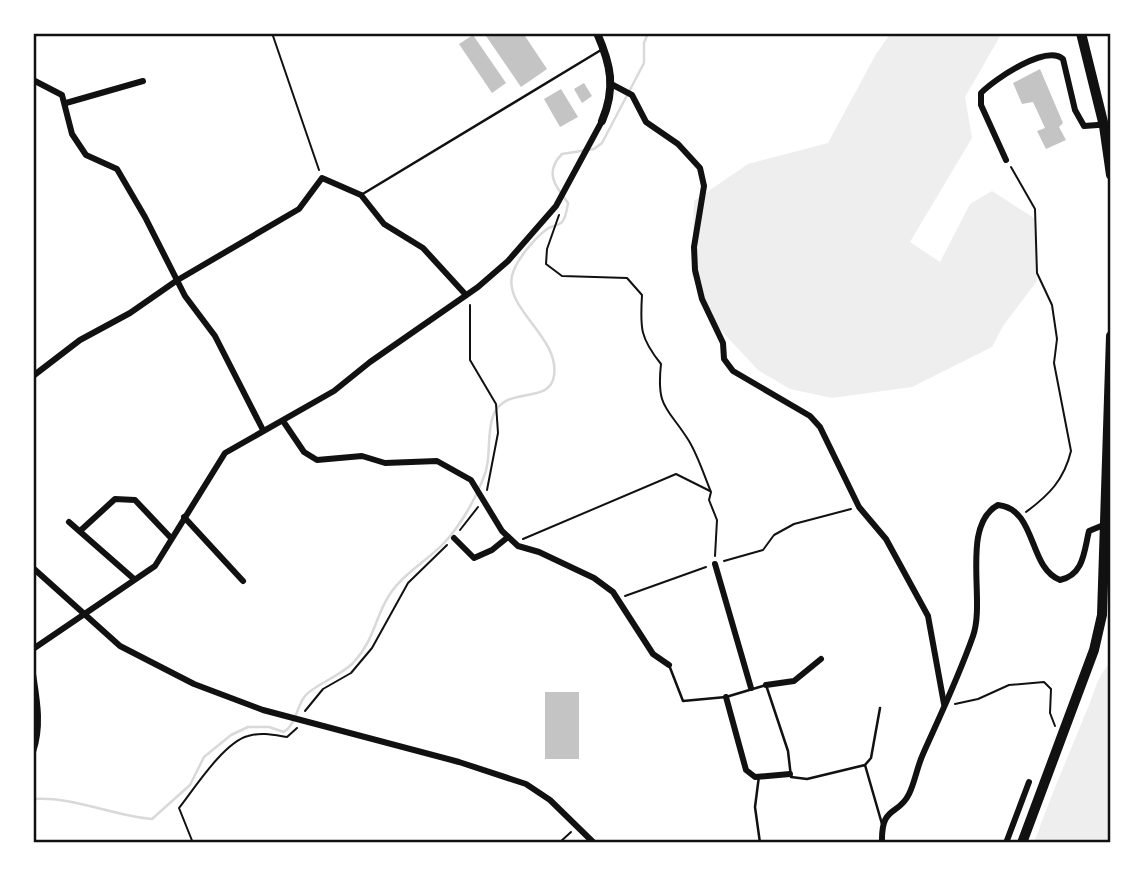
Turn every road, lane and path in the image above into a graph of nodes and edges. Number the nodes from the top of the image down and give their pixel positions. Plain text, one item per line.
1 (272, 33) edge
2 (597, 33) edge
3 (1081, 33) edge
4 (604, 49) junction
5 (33, 80) edge
6 (143, 81) dead end
7 (613, 85) junction
8 (66, 103) junction
9 (602, 121) joint
10 (1107, 125) edge
11 (1006, 160) joint
12 (1111, 175) edge
13 (322, 178) junction
14 (361, 195) junction
15 (562, 208) dead end
16 (177, 281) junction
17 (467, 295) junction
18 (1111, 336) edge
19 (33, 376) edge
20 (283, 421) junction
21 (263, 430) junction
22 (711, 492) junction
23 (484, 500) junction
24 (859, 506) junction
25 (184, 517) junction
26 (1020, 517) junction
27 (69, 522) dead end
28 (1106, 524) junction
29 (80, 531) junction
30 (508, 537) junction
31 (171, 538) junction
32 (454, 538) junction
33 (514, 542) junction
34 (715, 564) junction
35 (33, 568) edge
36 (134, 579) junction
37 (243, 581) dead end
38 (620, 598) junction
39 (82, 614) junction
40 (33, 649) edge
41 (821, 659) dead end
42 (669, 665) joint
43 (33, 674) edge
44 (766, 685) junction
45 (751, 688) junction
46 (726, 697) junction
47 (944, 704) junction
48 (880, 708) dead end
49 (302, 721) junction
50 (1062, 733) junction
51 (33, 752) edge
52 (865, 765) junction
53 (790, 774) junction
54 (759, 776) junction
55 (1029, 782) dead end
56 (882, 825) junction
57 (577, 827) junction
58 (193, 843) edge
59 (559, 843) edge
60 (594, 843) edge
61 (760, 843) edge
62 (882, 843) edge
63 (1006, 843) edge
64 (1022, 843) edge

1 - 13 path
2 - 4 street
3 - 10 main road
4 - 7 street
4 - 14 lane
5 - 8 street
6 - 8 street
7 - 9 street
7 - 24 street
8 - 16 street
9 - 17 street
10 - 11 street
10 - 12 main road
11 - 26 path
13 - 14 street
13 - 16 street
14 - 17 street
15 - 22 path
16 - 19 street
16 - 21 street
17 - 20 street
17 - 23 path
18 - 28 main road
20 - 21 street
20 - 23 street
21 - 25 street
22 - 33 path
22 - 34 path
23 - 30 street
23 - 32 path
24 - 34 path
24 - 47 street
25 - 31 street
25 - 37 street
26 - 28 street
26 - 47 street
27 - 29 street
28 - 50 main road
29 - 31 street
29 - 36 street
30 - 32 street
30 - 33 street
31 - 36 street
32 - 49 path
33 - 38 street
34 - 38 path
34 - 45 street
35 - 39 street
36 - 39 street
38 - 42 street
39 - 40 street
39 - 49 street
41 - 44 street
42 - 46 lane
43 - 51 street
44 - 45 lane
44 - 53 lane
45 - 46 lane
46 - 54 street
47 - 50 path
47 - 56 street
48 - 52 lane
49 - 57 street
49 - 58 path
50 - 64 main road
52 - 53 lane
52 - 56 lane
53 - 54 street
54 - 61 lane
55 - 63 street
56 - 62 street
57 - 59 path
57 - 60 street

